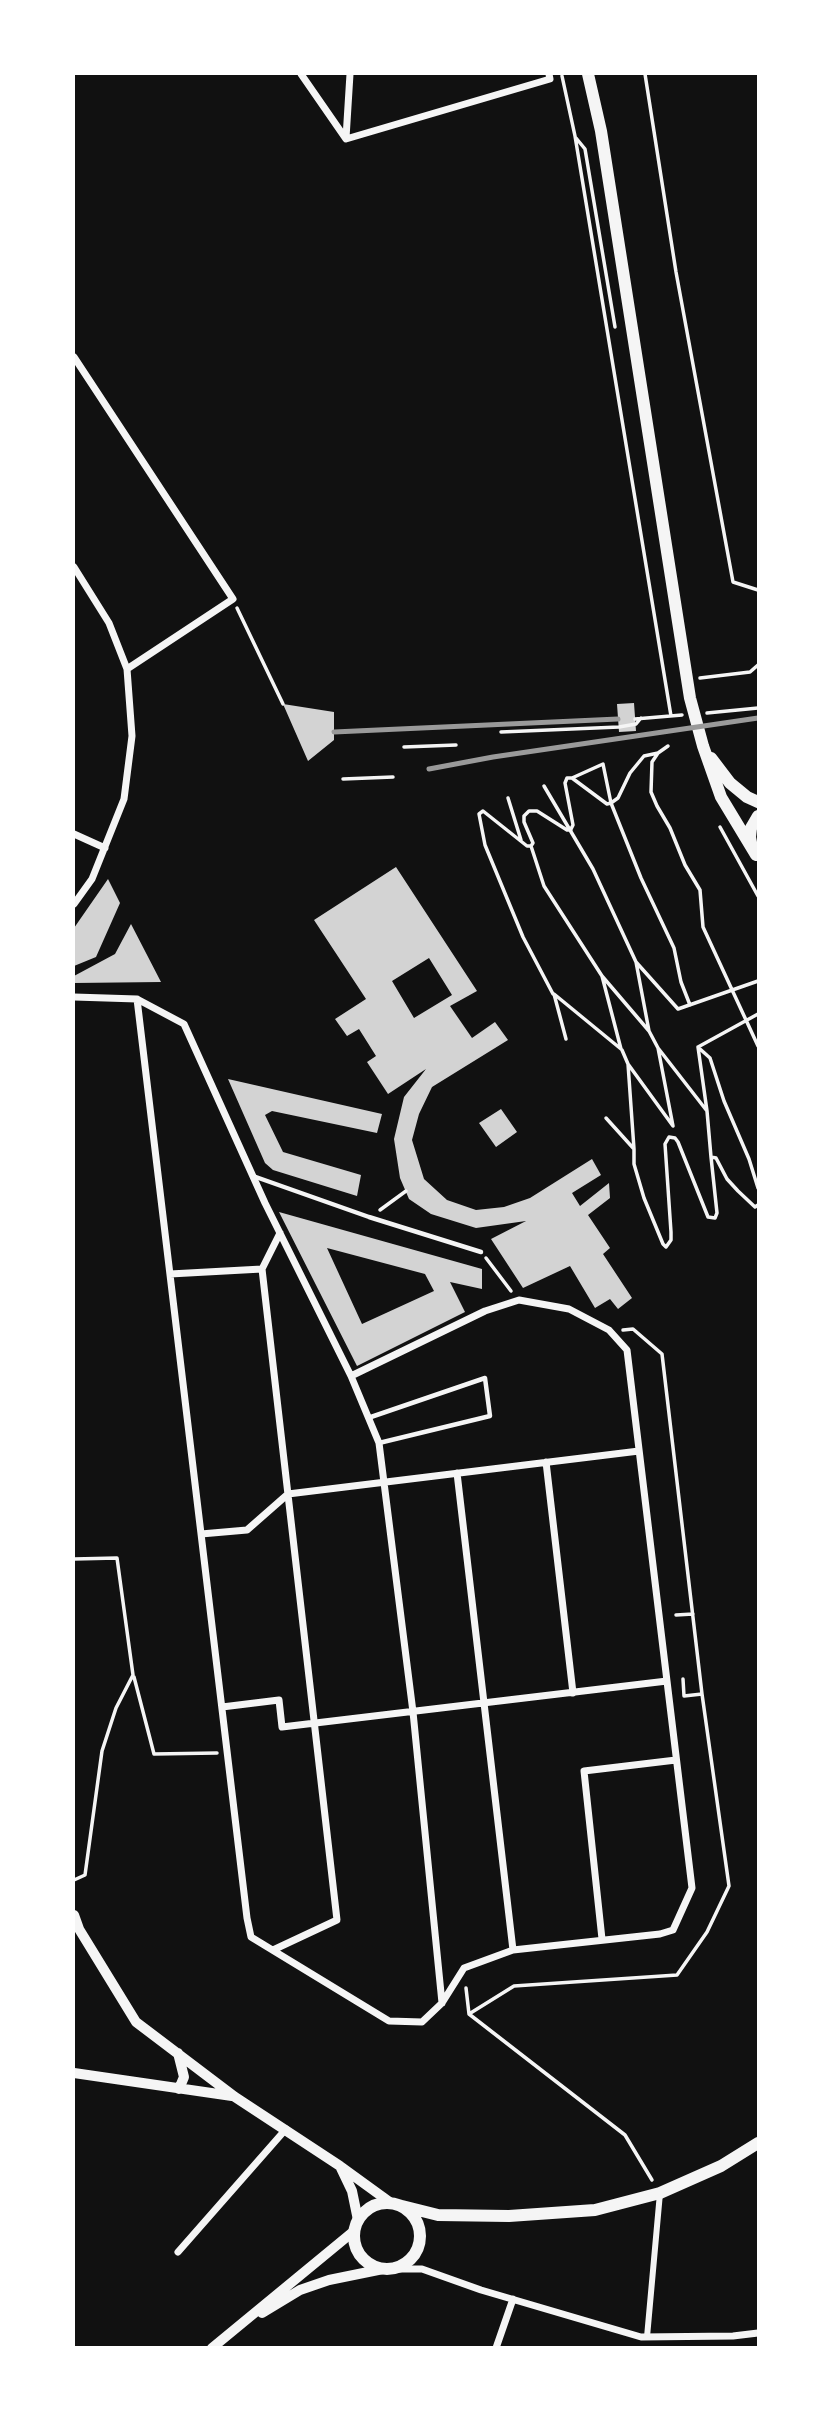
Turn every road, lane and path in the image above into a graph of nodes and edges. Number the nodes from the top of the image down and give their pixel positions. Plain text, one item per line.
1 (301, 74) edge
2 (350, 74) edge
3 (549, 74) edge
4 (561, 74) edge
5 (587, 74) edge
6 (645, 74) edge
7 (346, 139) junction
8 (74, 357) edge
9 (74, 567) edge
10 (758, 590) edge
11 (233, 599) junction
12 (758, 665) edge
13 (127, 669) junction
14 (687, 679) junction
15 (283, 704) dead end
16 (671, 716) dead end
17 (641, 718) dead end
18 (501, 732) dead end
19 (456, 745) dead end
20 (668, 746) dead end
21 (703, 746) junction
22 (404, 747) dead end
23 (658, 752) junction
24 (393, 777) dead end
25 (572, 778) junction
26 (343, 779) dead end
27 (544, 786) dead end
28 (508, 798) dead end
29 (758, 802) edge
30 (611, 803) junction
31 (758, 816) edge
32 (571, 830) junction
33 (74, 835) edge
34 (522, 842) junction
35 (531, 846) junction
36 (106, 848) junction
37 (757, 857) edge
38 (74, 904) edge
39 (636, 962) junction
40 (602, 976) junction
41 (758, 981) edge
42 (732, 990) junction
43 (554, 994) junction
44 (74, 997) edge
45 (137, 999) junction
46 (690, 1005) junction
47 (758, 1014) edge
48 (747, 1021) junction
49 (649, 1031) junction
50 (566, 1039) dead end
51 (758, 1046) edge
52 (698, 1047) junction
53 (658, 1048) junction
54 (621, 1049) junction
55 (628, 1064) junction
56 (707, 1111) junction
57 (606, 1118) dead end
58 (673, 1126) junction
59 (669, 1137) junction
60 (634, 1149) junction
61 (711, 1157) junction
62 (253, 1176) junction
63 (758, 1188) edge
64 (406, 1191) dead end
65 (758, 1205) edge
66 (369, 1217) junction
67 (280, 1234) junction
68 (481, 1252) joint
69 (262, 1269) junction
70 (170, 1274) junction
71 (519, 1300) junction
72 (351, 1376) junction
73 (368, 1418) junction
74 (379, 1443) junction
75 (639, 1451) junction
76 (546, 1462) junction
77 (457, 1473) junction
78 (385, 1482) junction
79 (288, 1494) junction
80 (201, 1534) junction
81 (74, 1559) edge
82 (693, 1614) dead end
83 (676, 1615) dead end
84 (134, 1675) junction
85 (683, 1679) dead end
86 (667, 1681) junction
87 (573, 1693) junction
88 (702, 1695) dead end
89 (485, 1703) junction
90 (222, 1707) junction
91 (413, 1712) junction
92 (315, 1723) junction
93 (227, 1752) junction
94 (676, 1760) junction
95 (74, 1880) edge
96 (74, 1915) edge
97 (602, 1940) junction
98 (272, 1950) junction
99 (513, 1950) junction
100 (464, 1968) junction
101 (442, 2003) junction
102 (178, 2053) junction
103 (74, 2073) edge
104 (179, 2089) junction
105 (235, 2097) junction
106 (285, 2129) junction
107 (758, 2143) edge
108 (340, 2166) junction
109 (660, 2193) junction
110 (397, 2205) junction
111 (356, 2226) junction
112 (178, 2252) dead end
113 (389, 2269) junction
114 (513, 2299) junction
115 (758, 2333) edge
116 (226, 2335) junction
117 (644, 2337) junction
118 (704, 2337) junction
119 (212, 2347) edge
120 (496, 2347) edge
121 (637, 2347) edge
122 (700, 2347) edge

1 - 7 street
2 - 7 street
3 - 7 street
4 - 16 path
5 - 14 main road
6 - 10 path
8 - 11 street
9 - 13 street
11 - 13 street
11 - 15 path
12 - 14 path
13 - 36 street
14 - 21 main road
17 - 18 path
19 - 22 path
20 - 23 path
21 - 29 main road
21 - 37 main road
23 - 30 path
23 - 42 path
24 - 26 path
25 - 30 path
25 - 30 path
25 - 32 path
27 - 32 path
28 - 34 path
30 - 46 path
31 - 37 main road
32 - 35 path
32 - 39 path
33 - 36 street
34 - 35 path
34 - 43 path
35 - 40 path
36 - 38 street
39 - 46 path
39 - 49 path
40 - 49 path
40 - 54 path
41 - 42 path
42 - 46 path
42 - 48 path
43 - 50 path
43 - 54 path
44 - 45 street
45 - 62 street
45 - 70 street
47 - 48 path
48 - 51 path
48 - 52 path
49 - 53 path
52 - 56 path
52 - 63 path
53 - 56 path
53 - 58 path
54 - 55 path
55 - 58 path
55 - 60 path
56 - 61 path
57 - 60 path
58 - 59 path
59 - 60 path
59 - 61 path
61 - 65 path
62 - 66 lane
62 - 67 street
64 - 66 path
66 - 68 lane
67 - 69 street
67 - 72 street
68 - 71 path
69 - 70 street
69 - 79 street
70 - 80 street
71 - 72 street
71 - 75 street
72 - 73 street
73 - 74 street
73 - 74 lane
74 - 78 street
75 - 76 street
75 - 86 street
76 - 77 street
76 - 87 street
77 - 78 street
77 - 89 street
78 - 79 street
78 - 91 street
79 - 80 street
79 - 92 street
80 - 90 street
81 - 84 path
82 - 83 path
84 - 93 path
84 - 95 path
85 - 88 path
86 - 87 street
86 - 94 street
87 - 89 street
89 - 91 street
89 - 99 street
90 - 92 street
90 - 93 street
91 - 92 street
91 - 101 street
92 - 98 street
93 - 98 street
94 - 97 street
94 - 97 street
96 - 102 street
97 - 99 street
98 - 101 street
99 - 100 street
100 - 101 street
100 - 109 path
102 - 104 street
102 - 105 street
103 - 104 street
104 - 105 street
105 - 106 street
106 - 108 street
106 - 112 street
107 - 109 main road
108 - 110 street
108 - 111 street
109 - 110 main road
109 - 117 street
110 - 111 main road
110 - 113 main road
111 - 113 main road
111 - 116 street
113 - 114 street
113 - 116 street
114 - 117 street
114 - 120 street
115 - 118 street
116 - 119 street
117 - 118 street
117 - 121 street
118 - 122 street

